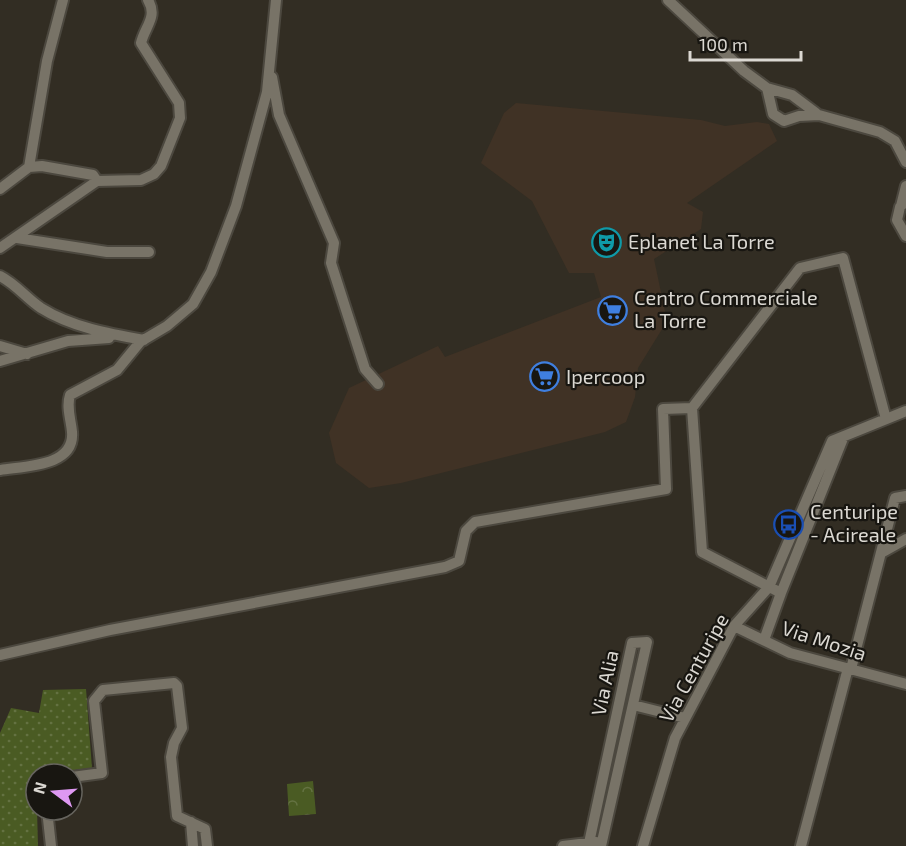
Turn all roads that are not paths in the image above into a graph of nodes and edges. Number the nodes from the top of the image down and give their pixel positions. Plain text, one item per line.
1 (63, 0) edge
2 (148, 0) edge
3 (276, 0) edge
4 (668, 0) edge
5 (270, 62) junction
6 (767, 88) junction
7 (786, 93) junction
8 (797, 99) junction
9 (772, 107) junction
10 (819, 115) junction
11 (791, 120) junction
12 (906, 162) edge
13 (29, 167) junction
14 (97, 181) junction
15 (906, 186) edge
16 (0, 189) edge
17 (903, 204) edge
18 (906, 236) edge
19 (17, 238) junction
20 (0, 248) edge
21 (149, 252) dead end
22 (0, 276) edge
23 (130, 338) junction
24 (144, 340) junction
25 (0, 346) edge
26 (27, 354) junction
27 (0, 361) edge
28 (378, 384) dead end
29 (692, 408) junction
30 (906, 411) edge
31 (886, 419) junction
32 (844, 436) junction
33 (0, 470) edge
34 (906, 496) edge
35 (906, 538) edge
36 (883, 552) junction
37 (769, 587) junction
38 (781, 593) junction
39 (734, 626) junction
40 (764, 640) junction
41 (0, 655) edge
42 (849, 669) junction
43 (906, 684) edge
44 (633, 705) junction
45 (685, 718) junction
46 (84, 775) edge
47 (48, 822) edge
48 (191, 822) junction
49 (589, 843) junction
50 (601, 843) edge
51 (51, 846) edge
52 (193, 846) edge
53 (207, 846) edge
54 (563, 846) edge
55 (644, 846) edge
56 (801, 846) edge

1 - 13 street
2 - 14 street
3 - 5 street
4 - 6 street
5 - 24 street
5 - 28 street
6 - 7 street
6 - 9 street
7 - 8 street
7 - 9 street
8 - 10 street
8 - 11 street
9 - 11 street
10 - 11 street
10 - 12 street
13 - 14 street
13 - 16 street
14 - 19 street
15 - 17 street
17 - 18 street
19 - 20 street
19 - 21 street
22 - 23 street
23 - 24 street
23 - 26 street
24 - 33 street
25 - 26 street
26 - 27 street
29 - 31 street
29 - 37 street
29 - 41 street
30 - 31 street
31 - 32 street
32 - 37 street, Via Centuripe
32 - 38 street
34 - 36 street
35 - 36 street
36 - 42 street
37 - 38 street
37 - 39 street, Via Centuripe
38 - 40 street
39 - 40 street, Via Mozia
39 - 45 street, Via Centuripe
40 - 42 street, Via Mozia
42 - 43 street, Via Mozia
42 - 56 street
44 - 45 street
44 - 49 street, Via Alia
44 - 50 street, Via Alia
45 - 55 street, Via Centuripe
46 - 48 street
47 - 51 street
48 - 52 street
48 - 53 street
49 - 50 street
49 - 54 street

